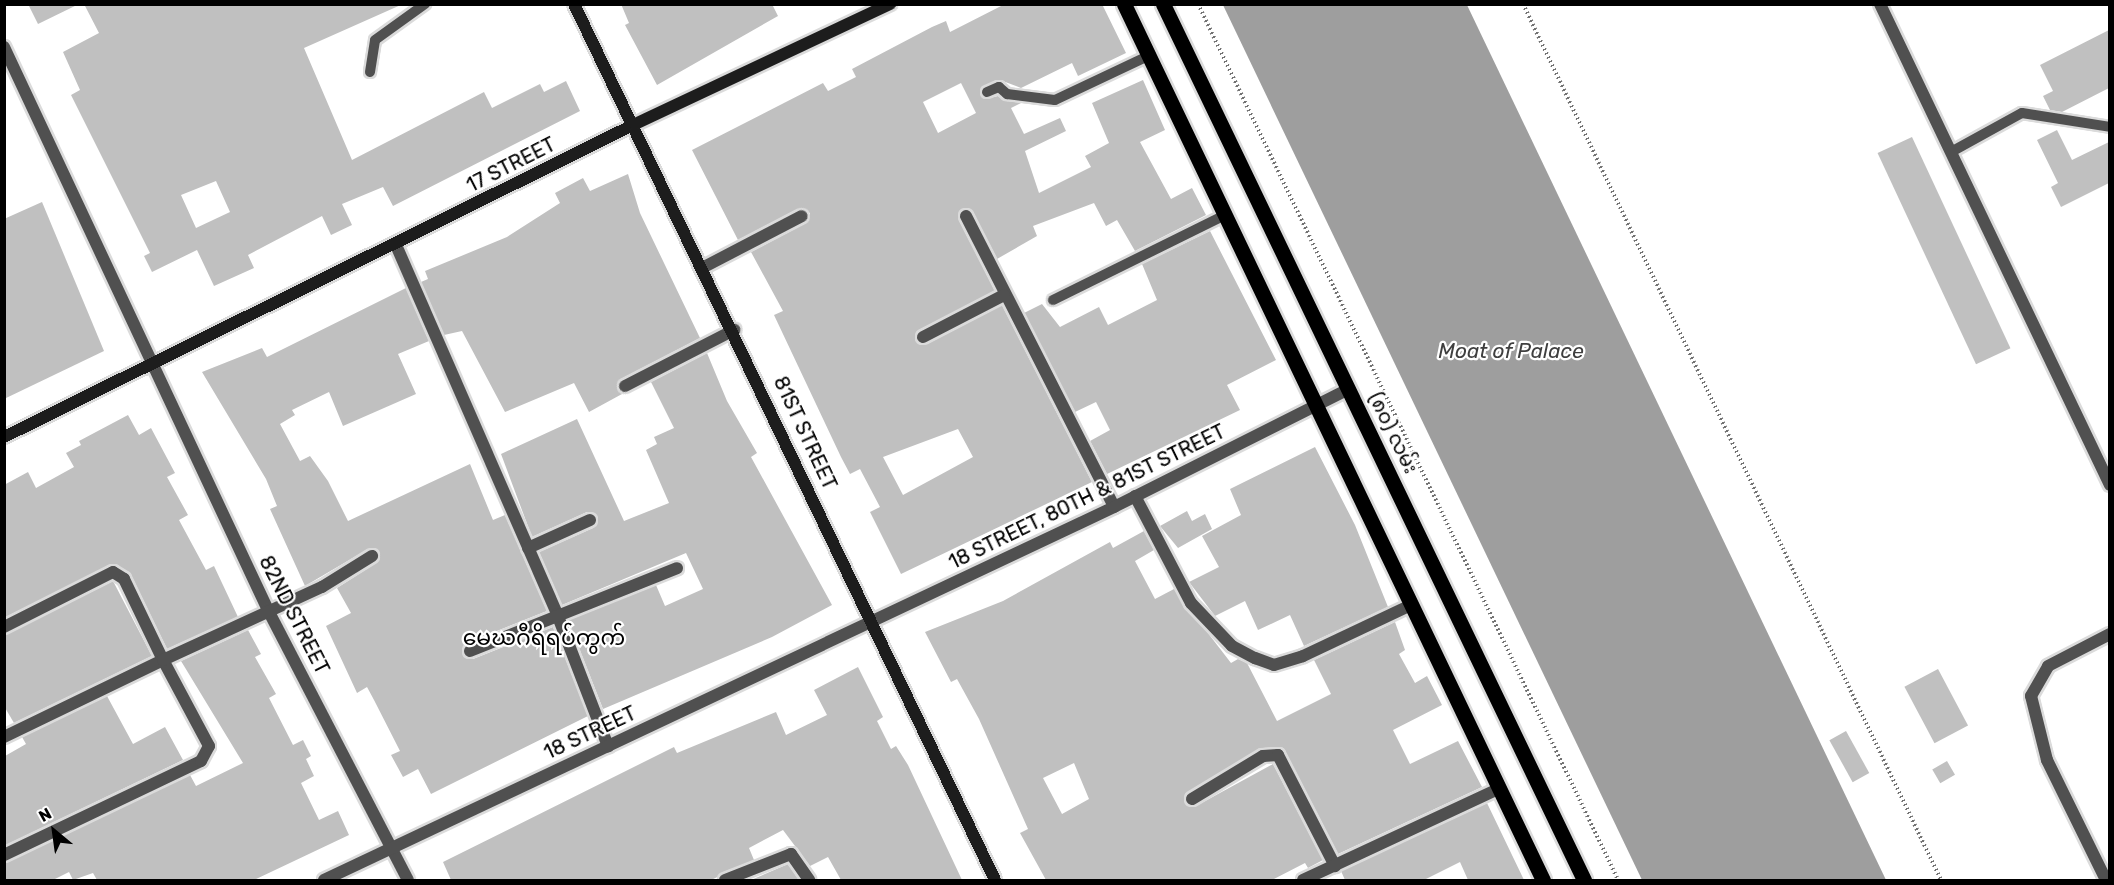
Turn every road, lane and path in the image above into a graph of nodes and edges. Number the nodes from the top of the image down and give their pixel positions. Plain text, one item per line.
1 (425, 4) edge
2 (574, 4) edge
3 (890, 4) edge
4 (1124, 4) edge
5 (1163, 4) edge
6 (1198, 4) edge
7 (1523, 4) edge
8 (1880, 4) edge
9 (4, 47) edge
10 (1148, 56) junction
11 (370, 72) dead end
12 (987, 92) dead end
13 (635, 124) junction
14 (2109, 128) edge
15 (1951, 152) junction
16 (1225, 215) junction
17 (802, 216) dead end
18 (966, 216) dead end
19 (396, 245) junction
20 (704, 267) junction
21 (1004, 295) junction
22 (1053, 300) dead end
23 (734, 330) junction
24 (923, 337) dead end
25 (152, 364) junction
26 (625, 386) dead end
27 (1349, 389) junction
28 (1317, 405) junction
29 (4, 436) edge
30 (2109, 485) edge
31 (1135, 496) junction
32 (1114, 507) junction
33 (590, 520) dead end
34 (528, 548) junction
35 (372, 556) dead end
36 (677, 568) dead end
37 (1411, 605) junction
38 (268, 610) junction
39 (557, 614) junction
40 (873, 622) junction
41 (4, 627) edge
42 (2109, 634) edge
43 (470, 651) dead end
44 (163, 660) junction
45 (4, 738) edge
46 (608, 746) junction
47 (1498, 789) junction
48 (1192, 799) dead end
49 (393, 848) junction
50 (4, 855) edge
51 (1334, 872) edge
52 (324, 880) edge
53 (408, 880) edge
54 (725, 880) edge
55 (809, 880) edge
56 (995, 880) edge
57 (1303, 880) edge
58 (1543, 880) edge
59 (1584, 880) edge
60 (1618, 880) edge
61 (1941, 880) edge
62 (2106, 880) edge

1 - 11 lane
2 - 13 street, 81ST STREET
3 - 13 street, 17 STREET
4 - 10 main road
5 - 27 main road, (၈၀) လမ်း
6 - 60 path
7 - 61 path
8 - 15 street
9 - 25 street, 82ND STREET
10 - 12 lane
10 - 16 main road
13 - 19 street, 17 STREET
13 - 20 street, 81ST STREET
14 - 15 lane
15 - 30 street
16 - 22 lane
16 - 28 main road
17 - 20 street
18 - 21 street
19 - 25 street, 17 STREET
19 - 34 street
20 - 23 street, 81ST STREET
21 - 24 street
21 - 32 street
23 - 26 street
23 - 40 street, 81ST STREET
25 - 29 street, 17 STREET
25 - 38 street, 82ND STREET
27 - 28 street
27 - 59 main road, (၈၀) လမ်း
28 - 31 street, 18 STREET, 80TH & 81ST STREET
28 - 37 main road
31 - 32 street, 18 STREET, 80TH & 81ST STREET
31 - 37 street
32 - 40 street, 18 STREET, 80TH & 81ST STREET
33 - 34 street
34 - 39 street
35 - 38 street
36 - 39 street
37 - 47 main road
38 - 44 street
38 - 49 street, 82ND STREET
39 - 43 street
39 - 46 street
40 - 46 street, 18 STREET
40 - 56 street, 81ST STREET
41 - 44 street
42 - 62 street
44 - 45 street
44 - 50 street
46 - 49 street, 18 STREET
47 - 51 street
47 - 58 main road
48 - 51 street
49 - 52 street, 18 STREET
49 - 53 street, 82ND STREET
51 - 57 street
54 - 55 street

